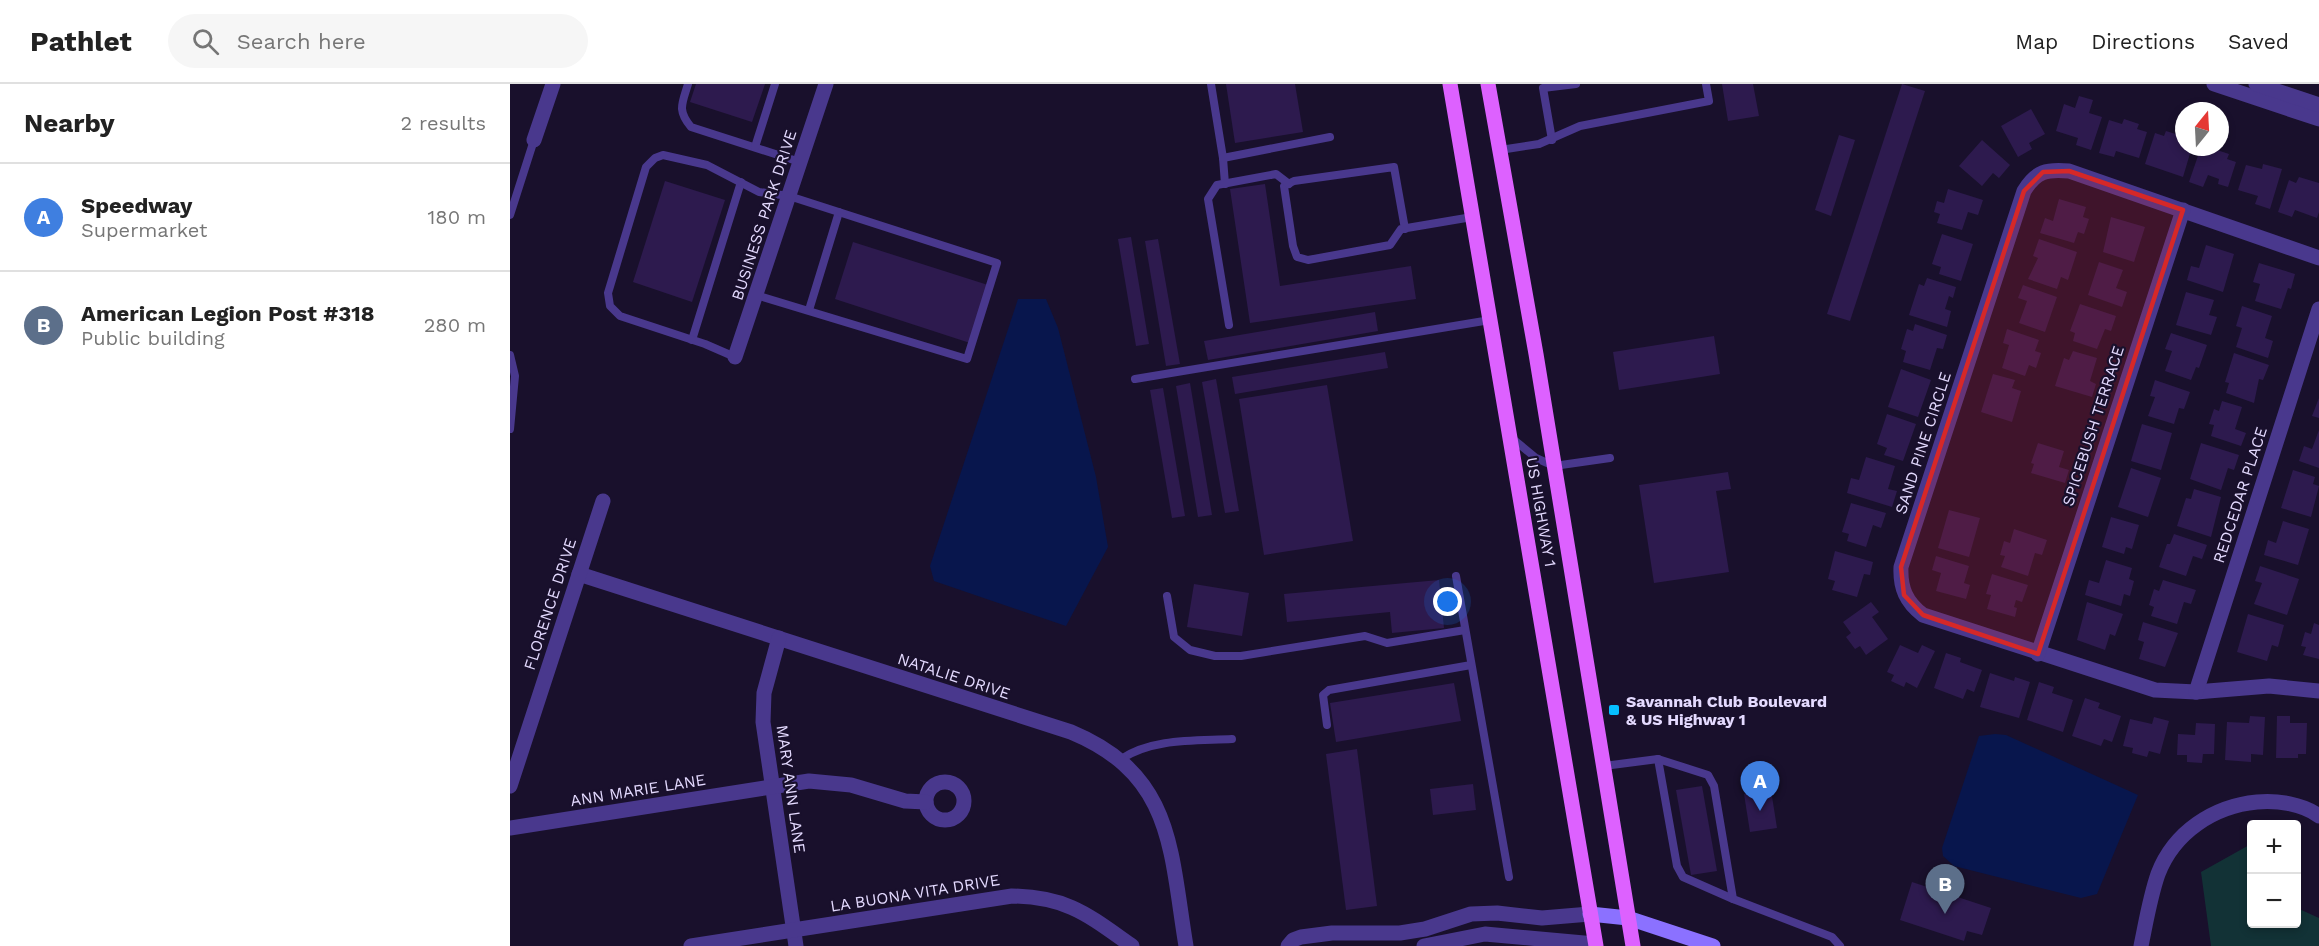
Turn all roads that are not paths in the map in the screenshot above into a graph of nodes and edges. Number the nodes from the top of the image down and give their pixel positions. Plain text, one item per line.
1 (553, 84) edge
2 (688, 84) edge
3 (775, 84) edge
4 (826, 84) edge
5 (1211, 84) edge
6 (1450, 84) edge
7 (1488, 84) edge
8 (1576, 84) edge
9 (1706, 84) edge
10 (2214, 84) edge
11 (2252, 88) edge
12 (2319, 105) edge
13 (2319, 119) edge
14 (1330, 137) dead end
15 (534, 140) joint
16 (1552, 140) junction
17 (755, 147) junction
18 (1500, 150) junction
19 (1223, 158) junction
20 (800, 162) junction
21 (741, 182) junction
22 (1225, 184) junction
23 (1289, 184) junction
24 (789, 196) junction
25 (2183, 210) junction
26 (839, 212) junction
27 (510, 215) edge
28 (1472, 218) junction
29 (1405, 229) junction
30 (2319, 258) edge
31 (756, 295) junction
32 (2319, 309) edge
33 (809, 310) junction
34 (1490, 320) junction
35 (1229, 325) dead end
36 (692, 339) junction
37 (510, 355) edge
38 (735, 357) joint
39 (1135, 379) dead end
40 (510, 429) edge
41 (1509, 436) junction
42 (1610, 458) dead end
43 (1554, 466) junction
44 (603, 501) dead end
45 (579, 574) junction
46 (1456, 576) dead end
47 (1167, 597) dead end
48 (1465, 630) junction
49 (779, 638) junction
50 (2038, 654) junction
51 (1471, 665) junction
52 (2196, 692) junction
53 (2319, 692) edge
54 (1327, 725) dead end
55 (1232, 739) dead end
56 (1120, 759) junction
57 (1658, 759) junction
58 (1604, 766) junction
59 (510, 786) edge
60 (772, 787) junction
61 (926, 802) dead end
62 (2318, 810) edge
63 (510, 828) edge
64 (1509, 877) dead end
65 (1733, 899) junction
66 (2152, 899) junction
67 (1590, 915) junction
68 (1628, 918) junction
69 (794, 930) junction
70 (1409, 939) edge
71 (1599, 945) edge
72 (691, 946) edge
73 (796, 946) edge
74 (1132, 946) edge
75 (1186, 946) edge
76 (1288, 946) edge
77 (1424, 946) edge
78 (1632, 946) edge
79 (1713, 946) edge
80 (1840, 946) edge
81 (2141, 946) edge
82 (2149, 946) edge

1 - 15 street
2 - 17 lane
3 - 17 lane
4 - 20 street, BUSINESS PARK DRIVE
5 - 19 lane
6 - 28 main road, US HIGHWAY 1
7 - 18 main road, US HIGHWAY 1
8 - 16 lane
9 - 16 lane
10 - 11 street
11 - 12 street
11 - 13 street
14 - 19 lane
15 - 27 lane
16 - 18 lane
17 - 20 lane
18 - 43 main road, US HIGHWAY 1
19 - 22 lane
20 - 24 street, BUSINESS PARK DRIVE
21 - 24 lane
21 - 36 lane
21 - 36 lane
22 - 23 lane
22 - 35 lane
23 - 29 lane
23 - 29 lane
24 - 26 lane
24 - 31 street, BUSINESS PARK DRIVE
25 - 30 street, SAND PINE CIRCLE
25 - 50 street, SPICEBUSH TERRACE
25 - 50 street, SAND PINE CIRCLE
26 - 33 lane
26 - 33 lane
28 - 29 lane
28 - 34 main road, US HIGHWAY 1
31 - 33 lane
31 - 38 street, BUSINESS PARK DRIVE
32 - 52 street, REDCEDAR PLACE
34 - 39 lane
34 - 41 main road, US HIGHWAY 1
36 - 38 lane
37 - 40 lane
41 - 43 lane
41 - 67 main road, US HIGHWAY 1
42 - 43 lane
43 - 58 main road, US HIGHWAY 1
44 - 45 street, FLORENCE DRIVE
45 - 49 street, NATALIE DRIVE
45 - 59 street, FLORENCE DRIVE
46 - 48 lane
47 - 48 lane
48 - 51 lane
49 - 56 street, NATALIE DRIVE
49 - 60 street, MARY ANN LANE
50 - 52 street, SAND PINE CIRCLE
51 - 54 lane
51 - 64 lane
52 - 53 street, SAND PINE CIRCLE
55 - 56 lane
56 - 75 street, NATALIE DRIVE
57 - 58 lane
57 - 65 lane
57 - 65 lane
58 - 68 main road, US HIGHWAY 1
60 - 61 street, ANN MARIE LANE
60 - 63 street, ANN MARIE LANE
60 - 69 street, MARY ANN LANE
62 - 66 street
65 - 80 lane
66 - 81 street
66 - 82 street
67 - 68 street
67 - 70 street
67 - 71 main road, US HIGHWAY 1
68 - 78 main road, US HIGHWAY 1
68 - 79 street
69 - 72 street, LA BUONA VITA DRIVE
69 - 73 street, MARY ANN LANE
69 - 74 street, LA BUONA VITA DRIVE
70 - 76 street
71 - 77 street

